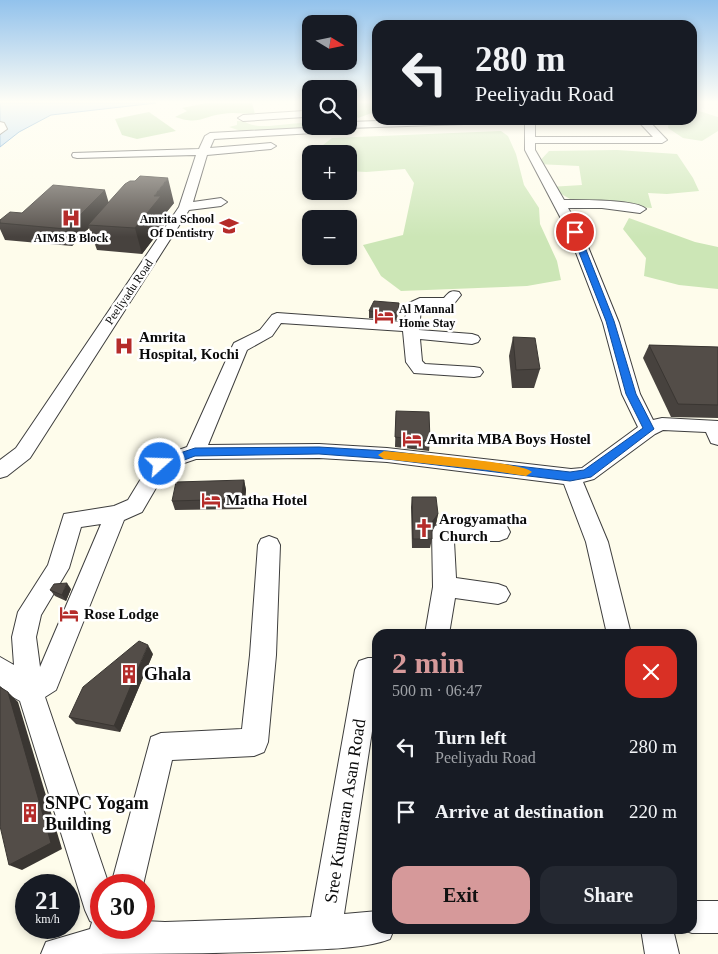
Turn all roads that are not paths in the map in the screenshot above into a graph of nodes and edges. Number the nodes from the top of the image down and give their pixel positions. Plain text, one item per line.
1 (205, 148) edge
2 (254, 148) edge
3 (530, 148) edge
4 (204, 152) junction
5 (77, 155) dead end
6 (221, 202) dead end
7 (560, 204) junction
8 (185, 207) junction
9 (640, 209) dead end
10 (454, 295) dead end
11 (412, 330) junction
12 (472, 339) dead end
13 (474, 372) dead end
14 (648, 429) junction
15 (716, 430) edge
16 (195, 452) junction
17 (0, 471) edge
18 (570, 477) junction
19 (116, 514) junction
20 (499, 532) dead end
21 (269, 545) dead end
22 (445, 587) junction
23 (498, 594) dead end
24 (438, 629) edge
25 (618, 629) edge
26 (0, 669) edge
27 (372, 670) edge
28 (30, 692) junction
29 (97, 874) edge
30 (130, 874) edge
31 (697, 917) edge
32 (718, 917) edge
33 (372, 928) edge
34 (325, 932) junction
35 (658, 934) edge
36 (155, 937) edge
37 (93, 939) edge
38 (58, 954) edge
39 (662, 954) edge

1 - 4 street, Peeliyadu Road
2 - 4 street
3 - 7 street
4 - 5 street
4 - 8 street, Peeliyadu Road
6 - 8 street
7 - 9 street
7 - 14 street
8 - 17 street, Peeliyadu Road
10 - 11 street
11 - 12 street
11 - 13 street
11 - 16 street
14 - 15 street
14 - 18 street
16 - 18 street
16 - 19 street
18 - 25 street
19 - 28 street
19 - 28 street
20 - 22 street
21 - 30 street
22 - 23 street
22 - 24 street
26 - 28 street
27 - 34 street, Sree Kumaran Asan Road
28 - 29 street
31 - 32 street
33 - 34 street
34 - 36 street
35 - 39 street
37 - 38 street

